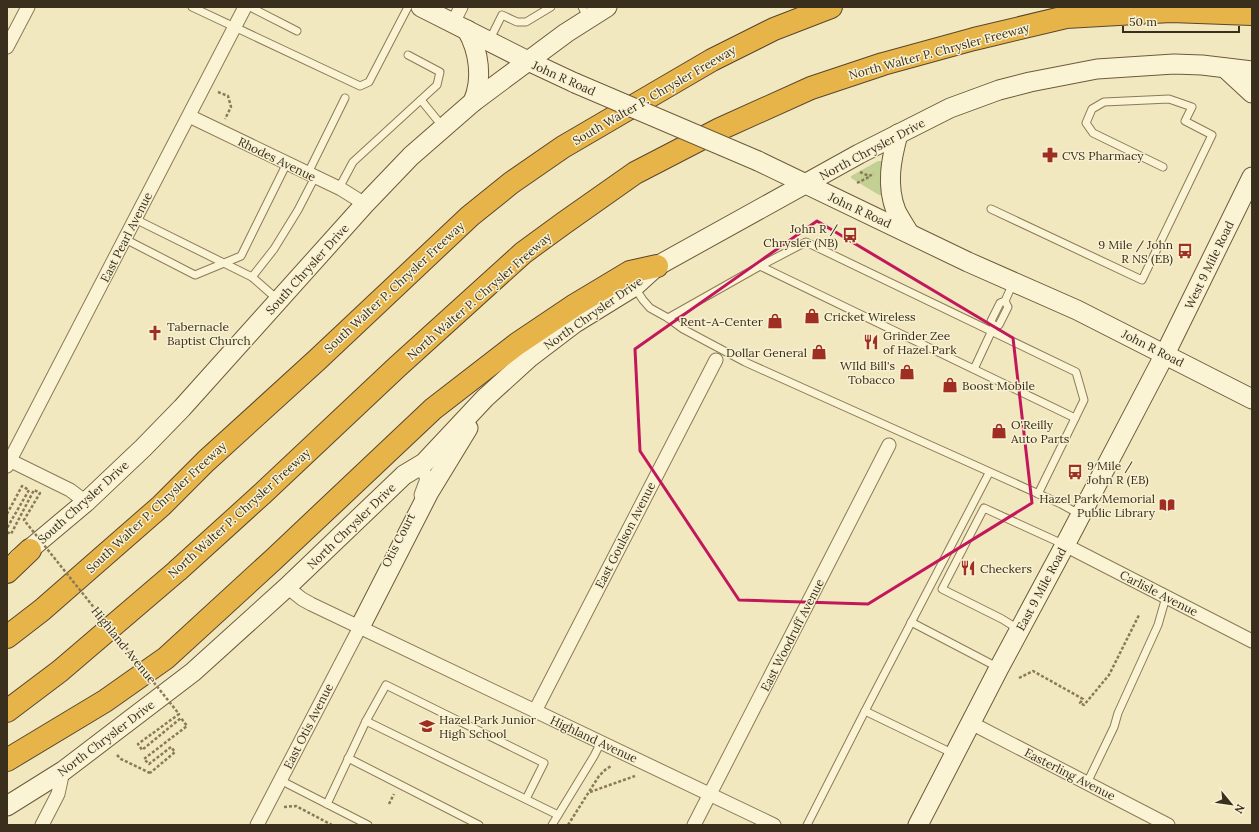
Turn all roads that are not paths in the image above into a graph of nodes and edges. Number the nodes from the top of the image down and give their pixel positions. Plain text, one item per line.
1 (28, 7) edge
2 (192, 7) edge
3 (246, 7) edge
4 (250, 7) edge
5 (408, 7) edge
6 (421, 7) edge
7 (551, 7) edge
8 (608, 7) edge
9 (831, 7) edge
10 (585, 13) edge
11 (1252, 14) edge
12 (461, 20) edge
13 (234, 28) junction
14 (296, 31) dead end
15 (489, 41) junction
16 (7, 47) edge
17 (408, 55) dead end
18 (528, 61) junction
19 (1225, 68) junction
20 (1252, 71) edge
21 (1252, 93) edge
22 (345, 98) dead end
23 (421, 100) junction
24 (473, 102) junction
25 (189, 116) junction
26 (443, 128) junction
27 (898, 134) junction
28 (287, 163) junction
29 (1163, 167) dead end
30 (311, 175) junction
31 (1252, 177) edge
32 (805, 184) junction
33 (339, 188) junction
34 (365, 204) junction
35 (991, 209) dead end
36 (135, 219) junction
37 (909, 233) junction
38 (125, 239) junction
39 (223, 264) junction
40 (657, 266) junction
41 (760, 266) junction
42 (252, 277) junction
43 (1013, 282) junction
44 (635, 286) junction
45 (279, 301) junction
46 (668, 318) junction
47 (993, 329) junction
48 (1165, 354) junction
49 (716, 360) dead end
50 (974, 369) junction
51 (494, 390) dead end
52 (1252, 398) edge
53 (1074, 418) junction
54 (889, 445) dead end
55 (455, 450) junction
56 (8, 462) edge
57 (424, 463) junction
58 (989, 473) junction
59 (404, 475) junction
60 (1038, 494) junction
61 (86, 502) junction
62 (1081, 515) junction
63 (1065, 546) junction
64 (30, 550) junction
65 (7, 568) edge
66 (7, 572) edge
67 (287, 587) junction
68 (1166, 597) junction
69 (911, 622) junction
70 (360, 627) junction
71 (1019, 629) junction
72 (7, 637) edge
73 (1252, 641) edge
74 (999, 668) junction
75 (7, 711) edge
76 (535, 711) junction
77 (864, 711) junction
78 (366, 721) junction
79 (971, 723) junction
80 (602, 742) junction
81 (955, 755) junction
82 (348, 758) junction
83 (7, 760) edge
84 (63, 771) junction
85 (280, 780) junction
86 (1087, 783) junction
87 (710, 794) junction
88 (526, 799) junction
89 (327, 804) junction
90 (7, 806) edge
91 (558, 815) junction
92 (42, 825) edge
93 (257, 825) edge
94 (368, 825) edge
95 (478, 825) edge
96 (552, 825) edge
97 (694, 825) edge
98 (774, 825) edge
99 (807, 825) edge
100 (918, 825) edge
101 (1168, 825) edge

1 - 16 street
2 - 13 lane
3 - 13 street, East Pearl Avenue
4 - 14 lane
5 - 13 lane
6 - 12 main road, John R Road
7 - 15 lane
8 - 10 main road, South Chrysler Drive
9 - 72 highway, South Walter P. Chrysler Freeway
10 - 18 main road, South Chrysler Drive
11 - 75 highway, North Walter P. Chrysler Freeway
12 - 15 main road, John R Road
12 - 24 main road
13 - 25 street, East Pearl Avenue
15 - 18 main road, John R Road
17 - 23 lane
18 - 24 main road, South Chrysler Drive
18 - 32 main road, John R Road, bridge
19 - 20 main road, North Chrysler Drive
19 - 21 main road
19 - 27 main road, North Chrysler Drive
22 - 30 lane
23 - 26 lane
23 - 33 lane
24 - 26 main road, South Chrysler Drive
25 - 28 street, Rhodes Avenue
25 - 36 street, East Pearl Avenue
26 - 34 main road, South Chrysler Drive
27 - 32 main road, North Chrysler Drive
27 - 37 main road
28 - 30 street, Rhodes Avenue
28 - 39 lane
29 - 35 lane
30 - 33 street, Rhodes Avenue
30 - 42 lane
31 - 48 main road, West 9 Mile Road
32 - 37 main road, John R Road
32 - 40 main road, North Chrysler Drive
33 - 34 street, Rhodes Avenue
34 - 45 main road, South Chrysler Drive
36 - 38 street, East Pearl Avenue
36 - 39 lane
37 - 43 main road, John R Road
38 - 39 lane
38 - 56 street, East Pearl Avenue
39 - 42 lane
40 - 44 main road, North Chrysler Drive
40 - 83 highway
41 - 46 lane
41 - 47 lane
41 - 50 lane
42 - 45 lane
43 - 47 lane
43 - 48 main road, John R Road
44 - 46 lane
44 - 57 main road, North Chrysler Drive
45 - 61 main road, South Chrysler Drive
46 - 58 lane
47 - 50 lane
47 - 53 lane
48 - 52 main road, John R Road
48 - 62 main road, East 9 Mile Road
49 - 76 street, East Goulson Avenue
50 - 53 lane
51 - 55 main road
53 - 60 lane
54 - 87 street, East Woodruff Avenue
55 - 57 street
55 - 70 main road
56 - 61 street
57 - 59 main road, North Chrysler Drive
58 - 60 lane
58 - 69 lane
59 - 67 main road, North Chrysler Drive
59 - 70 street, Otis Court
60 - 62 lane
61 - 64 main road, South Chrysler Drive
62 - 63 main road, East 9 Mile Road
63 - 68 street, Carlisle Avenue
63 - 71 main road, East 9 Mile Road
63 - 71 lane
64 - 65 main road, South Chrysler Drive
64 - 66 highway
67 - 70 street, Highland Avenue
67 - 84 main road, North Chrysler Drive
68 - 73 street, Carlisle Avenue
68 - 86 lane
69 - 74 lane
69 - 77 lane
70 - 76 street, Highland Avenue
70 - 85 street, East Otis Avenue
71 - 74 main road, East 9 Mile Road
74 - 79 main road, East 9 Mile Road
76 - 80 street, Highland Avenue
77 - 81 lane
77 - 99 lane
78 - 82 lane
78 - 88 lane
78 - 88 lane
79 - 81 main road, East 9 Mile Road
79 - 86 street, Easterling Avenue
80 - 87 street, Highland Avenue
80 - 91 lane
81 - 100 main road, East 9 Mile Road
82 - 89 lane
82 - 95 lane
84 - 90 main road, North Chrysler Drive
84 - 92 street
85 - 89 lane
85 - 93 street, East Otis Avenue
86 - 101 street, Easterling Avenue
87 - 97 street, East Woodruff Avenue
87 - 98 street, Highland Avenue
88 - 91 lane
89 - 94 lane
91 - 96 lane

